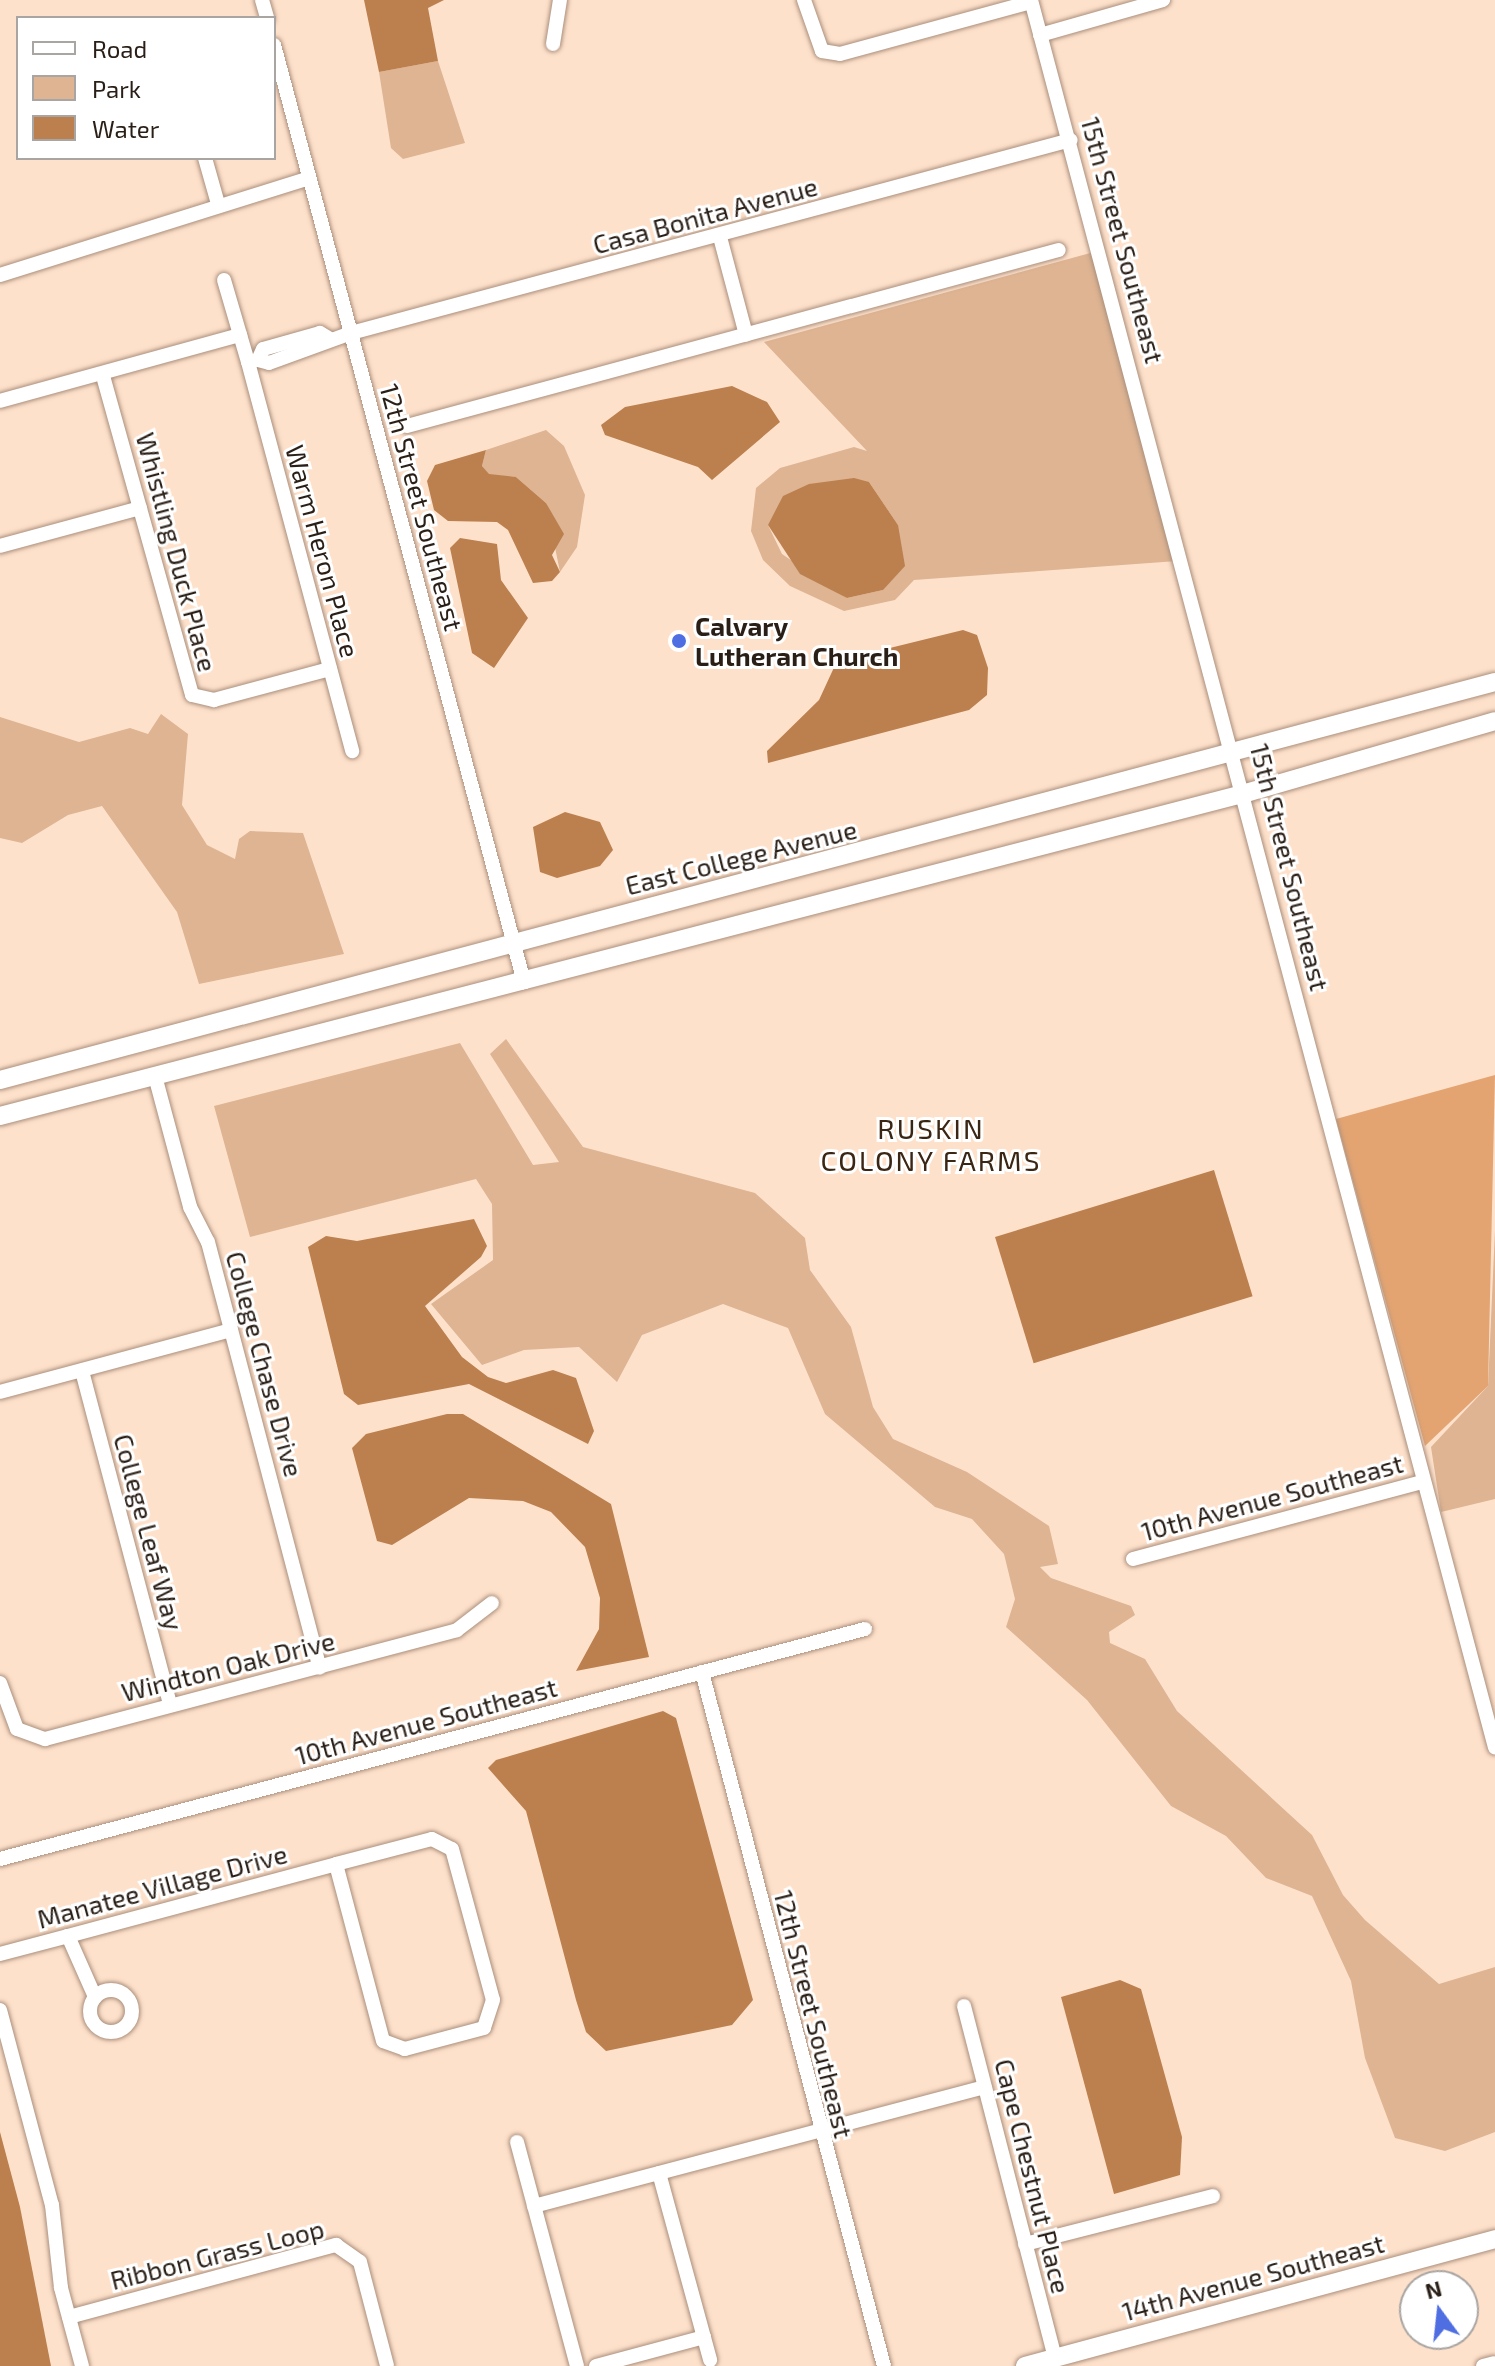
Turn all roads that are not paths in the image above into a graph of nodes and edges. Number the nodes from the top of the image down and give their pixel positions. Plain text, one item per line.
1 (560, 0) edge
2 (804, 0) edge
3 (1163, 0) edge
4 (1031, 1) edge
5 (1040, 35) junction
6 (553, 44) dead end
7 (276, 53) edge
8 (1071, 140) junction
9 (206, 160) edge
10 (309, 178) junction
11 (218, 204) junction
12 (720, 237) junction
13 (1059, 250) dead end
14 (0, 275) edge
15 (224, 280) dead end
16 (351, 333) junction
17 (240, 335) junction
18 (746, 335) junction
19 (253, 361) junction
20 (103, 376) junction
21 (0, 401) edge
22 (407, 426) dead end
23 (140, 508) junction
24 (0, 546) edge
25 (330, 669) junction
26 (1495, 682) edge
27 (1495, 721) edge
28 (352, 751) dead end
29 (1236, 753) junction
30 (1246, 793) junction
31 (513, 942) junction
32 (524, 982) junction
33 (155, 1076) junction
34 (0, 1080) edge
35 (0, 1116) edge
36 (231, 1330) junction
37 (82, 1371) junction
38 (0, 1392) edge
39 (1423, 1482) junction
40 (1133, 1559) dead end
41 (492, 1603) dead end
42 (865, 1629) dead end
43 (320, 1668) junction
44 (702, 1672) junction
45 (0, 1683) edge
46 (170, 1705) junction
47 (1495, 1747) edge
48 (0, 1859) edge
49 (336, 1864) junction
50 (68, 1936) junction
51 (0, 1954) edge
52 (95, 1997) dead end
53 (964, 2006) dead end
54 (0, 2010) edge
55 (985, 2087) junction
56 (818, 2129) junction
57 (517, 2142) dead end
58 (659, 2173) junction
59 (1213, 2196) dead end
60 (534, 2206) junction
61 (1495, 2239) edge
62 (1025, 2244) junction
63 (69, 2317) junction
64 (704, 2337) junction
65 (1055, 2358) junction
66 (710, 2360) dead end
67 (1494, 2363) edge
68 (82, 2366) edge
69 (387, 2366) edge
70 (577, 2366) edge
71 (596, 2366) edge
72 (884, 2366) edge
73 (1025, 2366) edge
74 (1483, 2366) edge

1 - 6 street
2 - 4 street
3 - 5 street
4 - 5 street, 15th Street Southeast
5 - 8 street, 15th Street Southeast
7 - 10 street, 12th Street Southeast
8 - 12 street, Casa Bonita Avenue
8 - 29 street, 15th Street Southeast
9 - 11 street
10 - 11 street
10 - 16 street, 12th Street Southeast
11 - 14 street
12 - 16 street, Casa Bonita Avenue
12 - 18 street
13 - 18 street
15 - 17 street, Warm Heron Place
16 - 19 street, Casa Bonita Avenue
16 - 31 street, 12th Street Southeast
17 - 19 street, Warm Heron Place
17 - 20 street
18 - 22 street
19 - 25 street, Warm Heron Place
20 - 21 street
20 - 23 street, Whistling Duck Place
23 - 24 street
23 - 25 street, Whistling Duck Place
25 - 28 street, Warm Heron Place
26 - 29 main road, East College Avenue
27 - 30 main road
29 - 30 street, 15th Street Southeast
29 - 31 main road, East College Avenue
30 - 32 main road
30 - 39 street, 15th Street Southeast
31 - 32 street, 12th Street Southeast
31 - 34 main road, East College Avenue
32 - 33 main road
33 - 35 main road
33 - 36 street, College Chase Drive
36 - 37 street
36 - 43 street, College Chase Drive
37 - 38 street
37 - 46 street, College Leaf Way
39 - 40 street, 10th Avenue Southeast
39 - 47 street, 15th Street Southeast
41 - 43 street, Windton Oak Drive
42 - 44 street, 10th Avenue Southeast
43 - 46 street, Windton Oak Drive
44 - 48 street, 10th Avenue Southeast
44 - 56 street, 12th Street Southeast
45 - 46 street, Windton Oak Drive
49 - 49 street, Manatee Village Drive
49 - 50 street, Manatee Village Drive
50 - 51 street, Manatee Village Drive
50 - 52 street
53 - 55 street, Cape Chestnut Place
54 - 63 street
55 - 56 street
55 - 62 street, Cape Chestnut Place
56 - 58 street
56 - 72 street, 12th Street Southeast
57 - 60 street
58 - 60 street
58 - 64 street
59 - 62 street
60 - 70 street
61 - 65 main road, 14th Avenue Southeast
62 - 65 street, Cape Chestnut Place
63 - 68 street
63 - 69 street, Ribbon Grass Loop
64 - 66 street
64 - 71 street
65 - 73 main road, 14th Avenue Southeast
67 - 74 street

